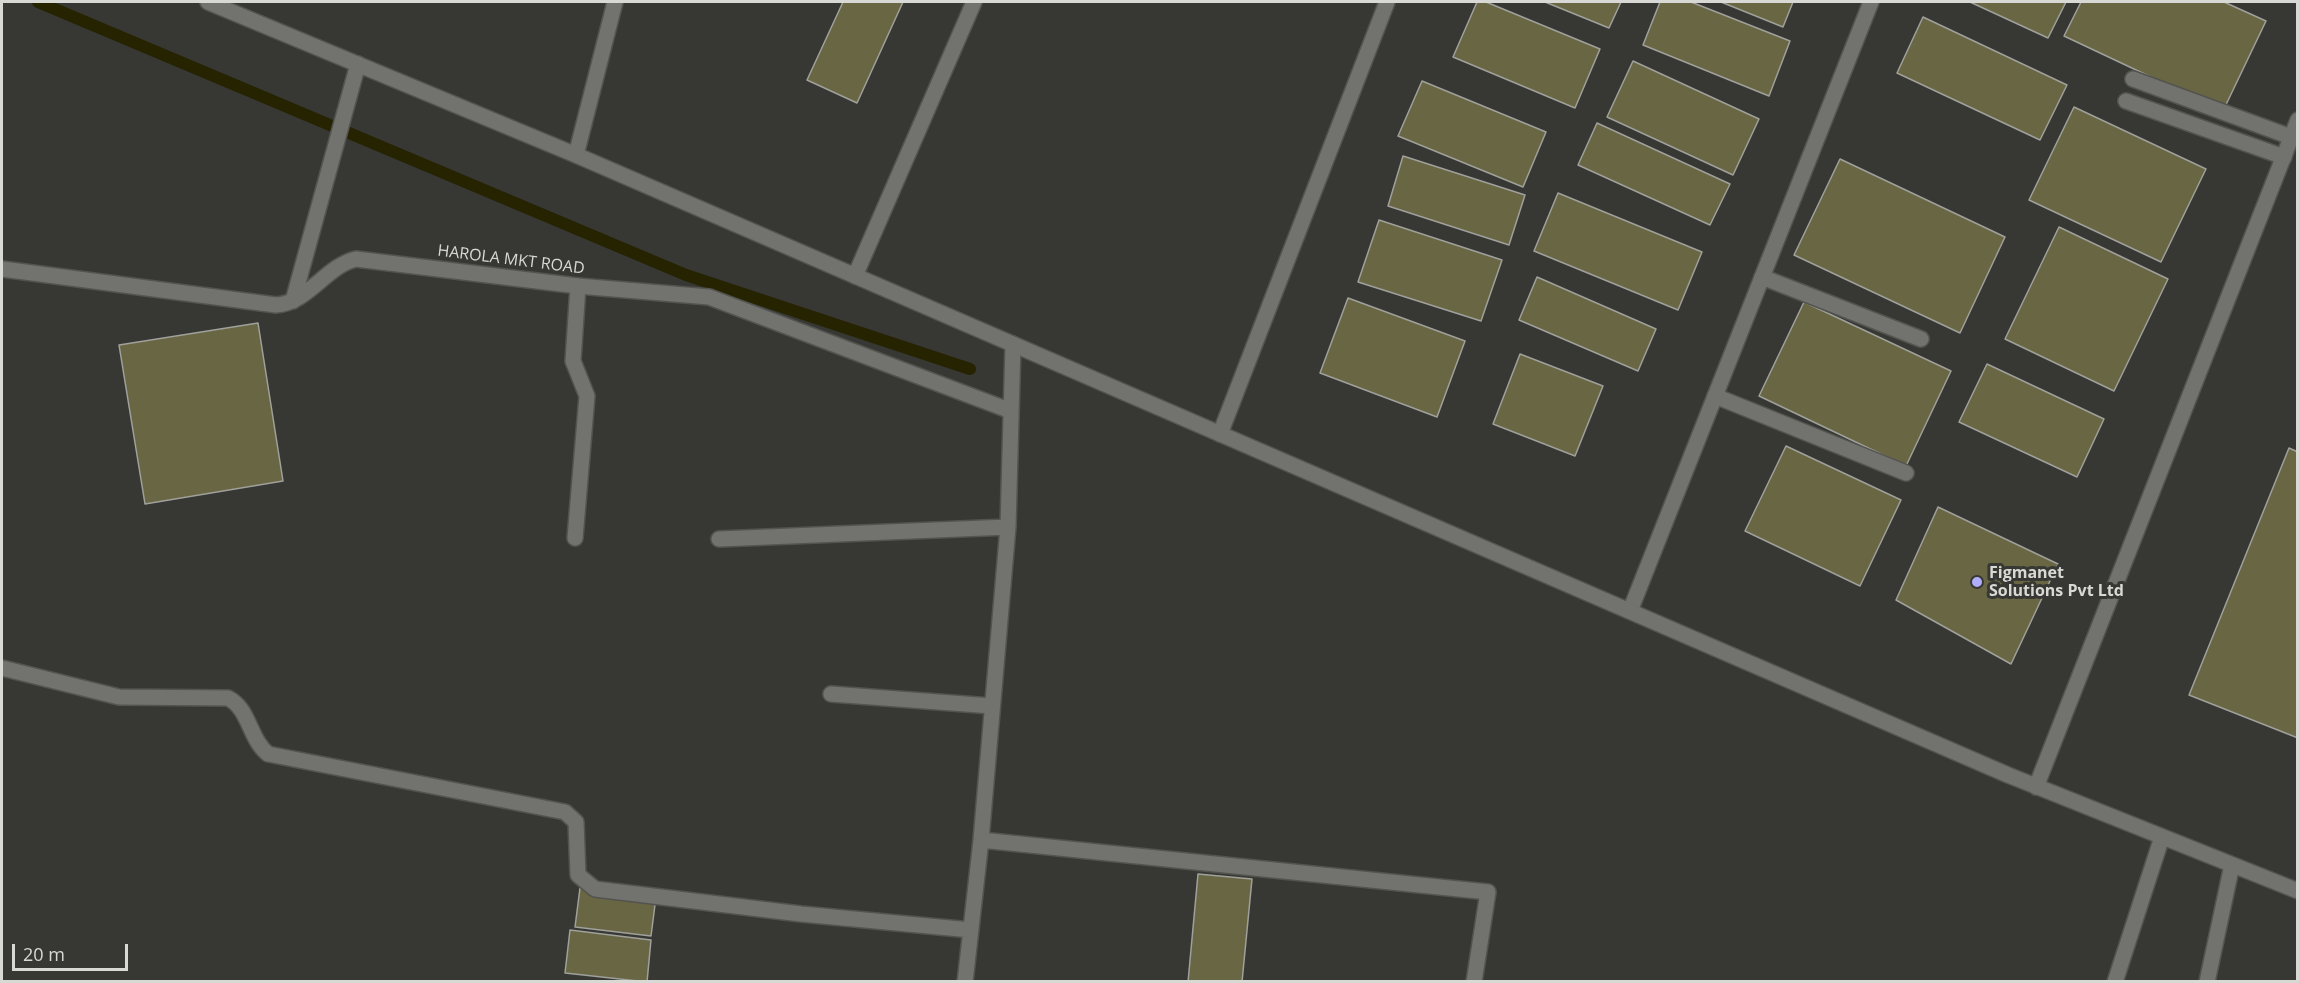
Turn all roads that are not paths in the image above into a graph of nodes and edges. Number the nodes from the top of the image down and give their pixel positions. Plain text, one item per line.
1 (208, 2) edge
2 (615, 2) edge
3 (974, 2) edge
4 (1388, 2) edge
5 (1871, 2) edge
6 (358, 64) junction
7 (2133, 79) dead end
8 (2126, 101) dead end
9 (2298, 120) edge
10 (2291, 137) junction
11 (576, 155) junction
12 (2284, 157) junction
13 (2, 268) edge
14 (855, 276) junction
15 (1762, 277) junction
16 (578, 286) junction
17 (293, 301) junction
18 (1921, 339) dead end
19 (1013, 345) junction
20 (1715, 396) junction
21 (1011, 411) junction
22 (1220, 434) junction
23 (1906, 473) dead end
24 (1008, 527) junction
25 (575, 538) dead end
26 (719, 539) dead end
27 (1629, 611) junction
28 (2, 668) edge
29 (831, 694) dead end
30 (992, 706) junction
31 (2036, 787) junction
32 (2162, 837) junction
33 (981, 840) junction
34 (2232, 865) junction
35 (2297, 889) edge
36 (970, 930) junction
37 (965, 981) edge
38 (1473, 981) edge
39 (2115, 981) edge
40 (2207, 981) edge

1 - 6 street
2 - 11 street
3 - 14 street
4 - 22 street
5 - 15 street
6 - 11 street
6 - 17 street
7 - 10 street
8 - 12 street
9 - 10 street
10 - 12 street
11 - 14 street
12 - 31 street
13 - 17 street
14 - 19 street
15 - 18 street
15 - 20 street
16 - 17 street, HAROLA MKT ROAD
16 - 21 street, HAROLA MKT ROAD
16 - 25 street
19 - 21 street
19 - 22 street
20 - 23 street
20 - 27 street
21 - 24 street
22 - 27 street
24 - 26 street
24 - 30 street
27 - 31 street
28 - 36 street
29 - 30 street
30 - 33 street
31 - 32 street
32 - 34 street
32 - 39 street
33 - 36 street
33 - 38 street
34 - 35 street
34 - 40 street
36 - 37 street

